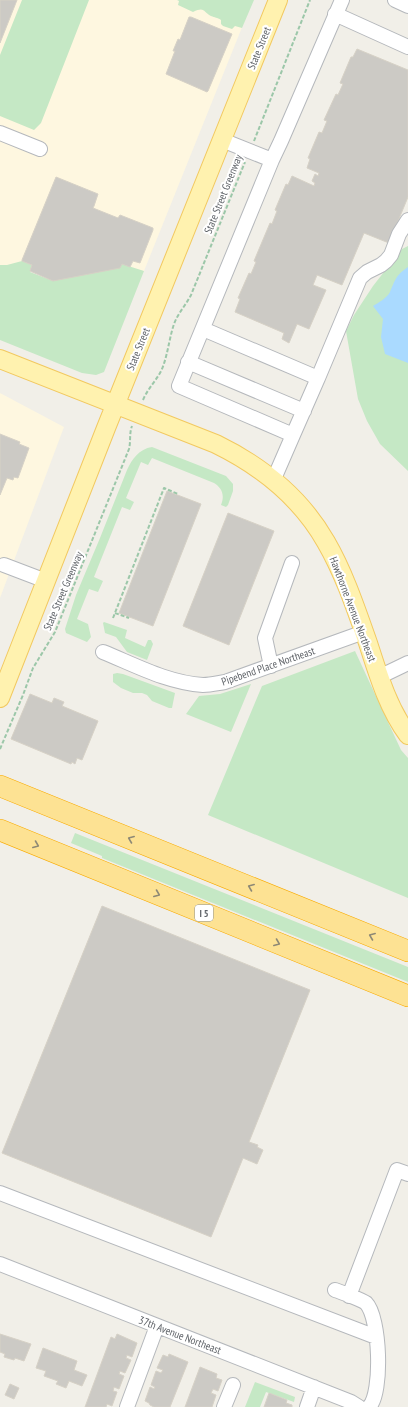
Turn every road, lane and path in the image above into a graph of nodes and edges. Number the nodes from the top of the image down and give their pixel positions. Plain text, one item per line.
1 (278, 0) edge
2 (310, 0) edge
3 (342, 0) edge
4 (394, 0) edge
5 (408, 6) edge
6 (335, 14) junction
7 (408, 47) edge
8 (0, 133) edge
9 (222, 140) junction
10 (40, 149) dead end
11 (250, 151) junction
12 (272, 160) junction
13 (408, 220) edge
14 (203, 329) junction
15 (0, 359) edge
16 (188, 362) junction
17 (318, 378) junction
18 (147, 391) dead end
19 (115, 405) junction
20 (304, 411) junction
21 (129, 435) dead end
22 (293, 435) junction
23 (273, 481) junction
24 (178, 494) dead end
25 (292, 563) dead end
26 (4, 565) dead end
27 (46, 581) junction
28 (115, 613) junction
29 (113, 618) dead end
30 (129, 618) dead end
31 (364, 632) junction
32 (103, 652) dead end
33 (408, 663) edge
34 (271, 666) junction
35 (379, 677) junction
36 (0, 698) edge
37 (408, 735) edge
38 (0, 749) edge
39 (8, 789) edge
40 (0, 830) edge
41 (408, 951) edge
42 (408, 996) edge
43 (408, 1174) edge
44 (0, 1193) edge
45 (0, 1264) edge
46 (335, 1290) dead end
47 (349, 1296) junction
48 (157, 1326) junction
49 (376, 1337) junction
50 (233, 1385) dead end
51 (314, 1387) junction
52 (129, 1406) edge
53 (224, 1407) edge
54 (306, 1407) edge
55 (359, 1407) edge
56 (369, 1407) edge

1 - 9 main road, State Street
2 - 11 path, State Street Greenway
3 - 6 street
4 - 5 street
6 - 7 street
6 - 12 street
8 - 10 street
9 - 11 street
9 - 19 main road, State Street
11 - 12 street
11 - 18 path, State Street Greenway
12 - 14 street
13 - 17 street
14 - 16 street
14 - 17 street
15 - 19 main road, Hawthorne Avenue Northeast
16 - 20 street
16 - 22 street
17 - 20 street
19 - 23 main road, Hawthorne Avenue Northeast
19 - 27 main road, State Street
20 - 22 street
21 - 38 path, State Street Greenway
22 - 23 street
23 - 31 main road, Hawthorne Avenue Northeast
24 - 28 path
25 - 34 street
26 - 27 street
27 - 36 main road, State Street
28 - 29 path
28 - 30 path
31 - 34 street, Pipebend Place Northeast
31 - 35 main road, Hawthorne Avenue Northeast
32 - 34 street, Pipebend Place Northeast
33 - 35 street
35 - 37 main road, Hawthorne Avenue Northeast
41 -> 39 highway
40 -> 42 highway, I 5
43 - 47 street
44 - 49 street
45 - 48 street, 37th Avenue Northeast
46 - 47 street
47 - 49 street
48 - 51 street, 37th Avenue Northeast
48 - 52 street
49 - 56 street
50 - 53 street
51 - 54 street
51 - 55 street, 37th Avenue Northeast

